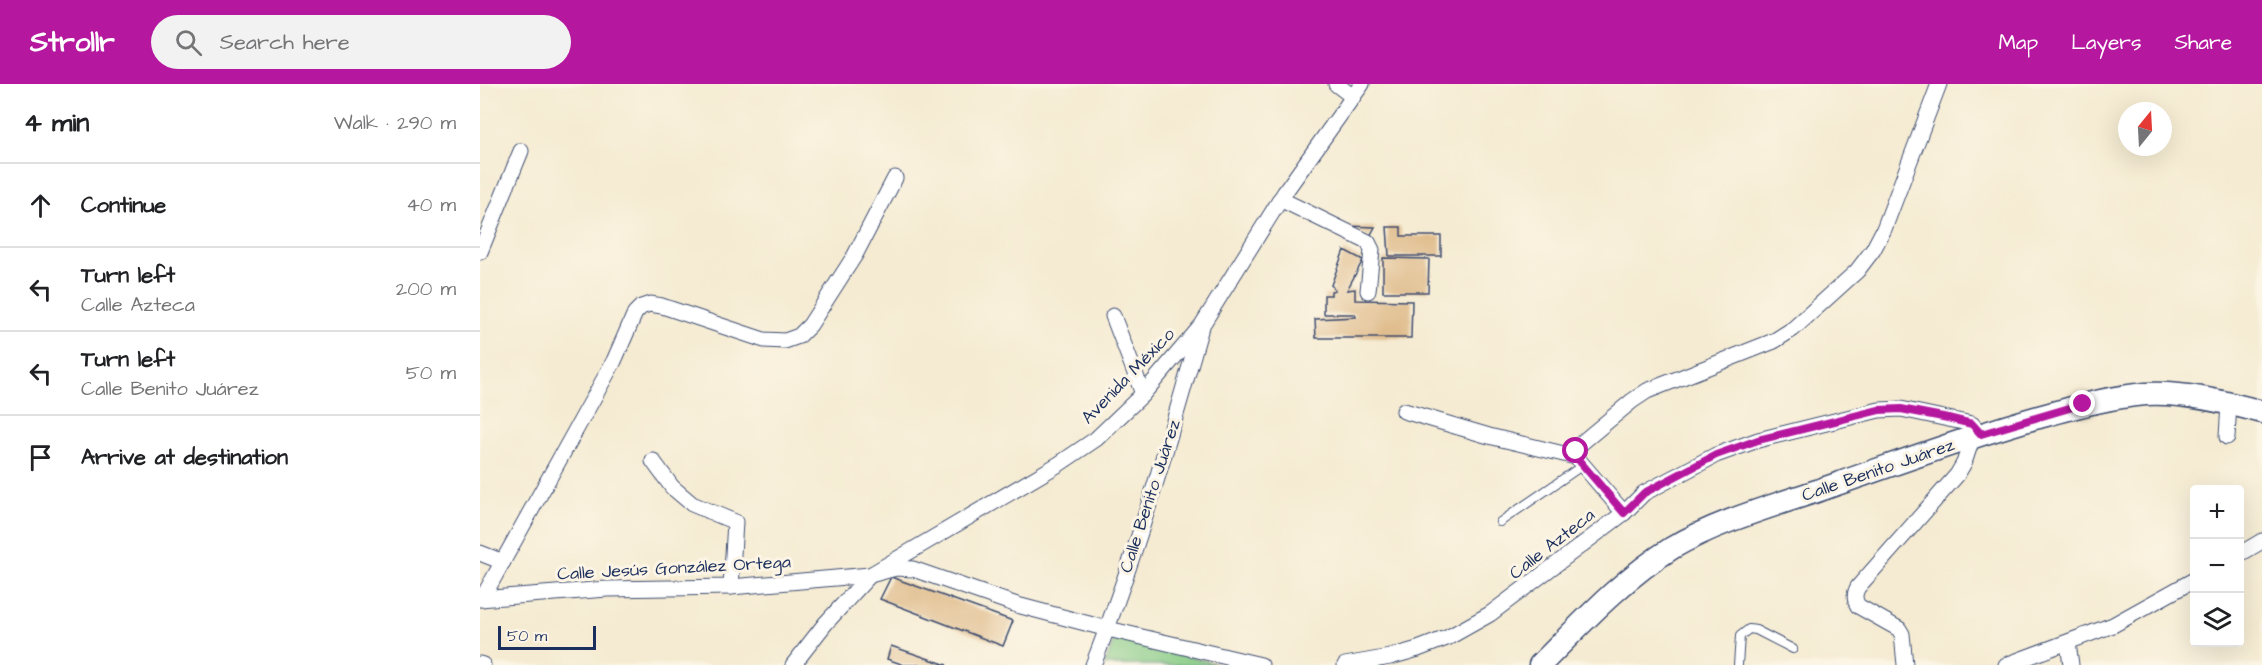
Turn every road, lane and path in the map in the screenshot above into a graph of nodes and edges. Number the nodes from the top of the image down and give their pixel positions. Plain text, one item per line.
1 (1336, 84) edge
2 (1939, 84) edge
3 (1358, 90) edge
4 (521, 151) dead end
5 (895, 178) dead end
6 (1280, 200) junction
7 (480, 252) edge
8 (1368, 291) dead end
9 (1113, 316) dead end
10 (1202, 325) junction
11 (1143, 394) junction
12 (2229, 403) junction
13 (1404, 411) dead end
14 (2262, 412) edge
15 (1977, 435) junction
16 (2227, 436) dead end
17 (652, 461) dead end
18 (1579, 461) junction
19 (1624, 513) junction
20 (1500, 522) dead end
21 (2262, 541) edge
22 (2244, 552) edge
23 (480, 554) edge
24 (502, 562) junction
25 (870, 575) junction
26 (486, 580) edge
27 (2190, 582) edge
28 (731, 587) junction
29 (481, 599) edge
30 (1107, 629) junction
31 (2068, 643) junction
32 (1793, 649) dead end
33 (1392, 661) edge
34 (793, 665) edge
35 (1093, 665) edge
36 (1261, 665) edge
37 (1344, 665) edge
38 (1540, 665) edge
39 (1738, 665) edge
40 (1905, 665) edge
41 (2006, 665) edge
42 (2071, 665) edge

1 - 3 street
2 - 18 street
3 - 6 street, Avenida México
4 - 7 street
5 - 24 street
6 - 8 street
6 - 10 street, Avenida México
9 - 11 street
10 - 11 street, Avenida México
10 - 30 street, Calle Benito Juárez
11 - 25 street, Avenida México
12 - 14 main road, Calle Benito Juárez
12 - 15 main road, Calle Benito Juárez
12 - 16 street
13 - 18 street
15 - 19 street, Calle Azteca
15 - 38 main road, Calle Benito Juárez
15 - 40 street
17 - 28 street
18 - 19 street
18 - 20 lane
19 - 33 street, Calle Azteca
21 - 22 street
23 - 24 street
24 - 26 street
25 - 28 street, Calle Jesús González Ortega
25 - 30 street, Calle Jesús González Ortega
25 - 34 street, Avenida México
26 - 29 street
27 - 31 street
28 - 29 street, Calle Jesús González Ortega
30 - 35 street, Calle Benito Juárez
30 - 36 street
31 - 41 street
31 - 42 street
32 - 39 lane
33 - 37 street, Calle Azteca

